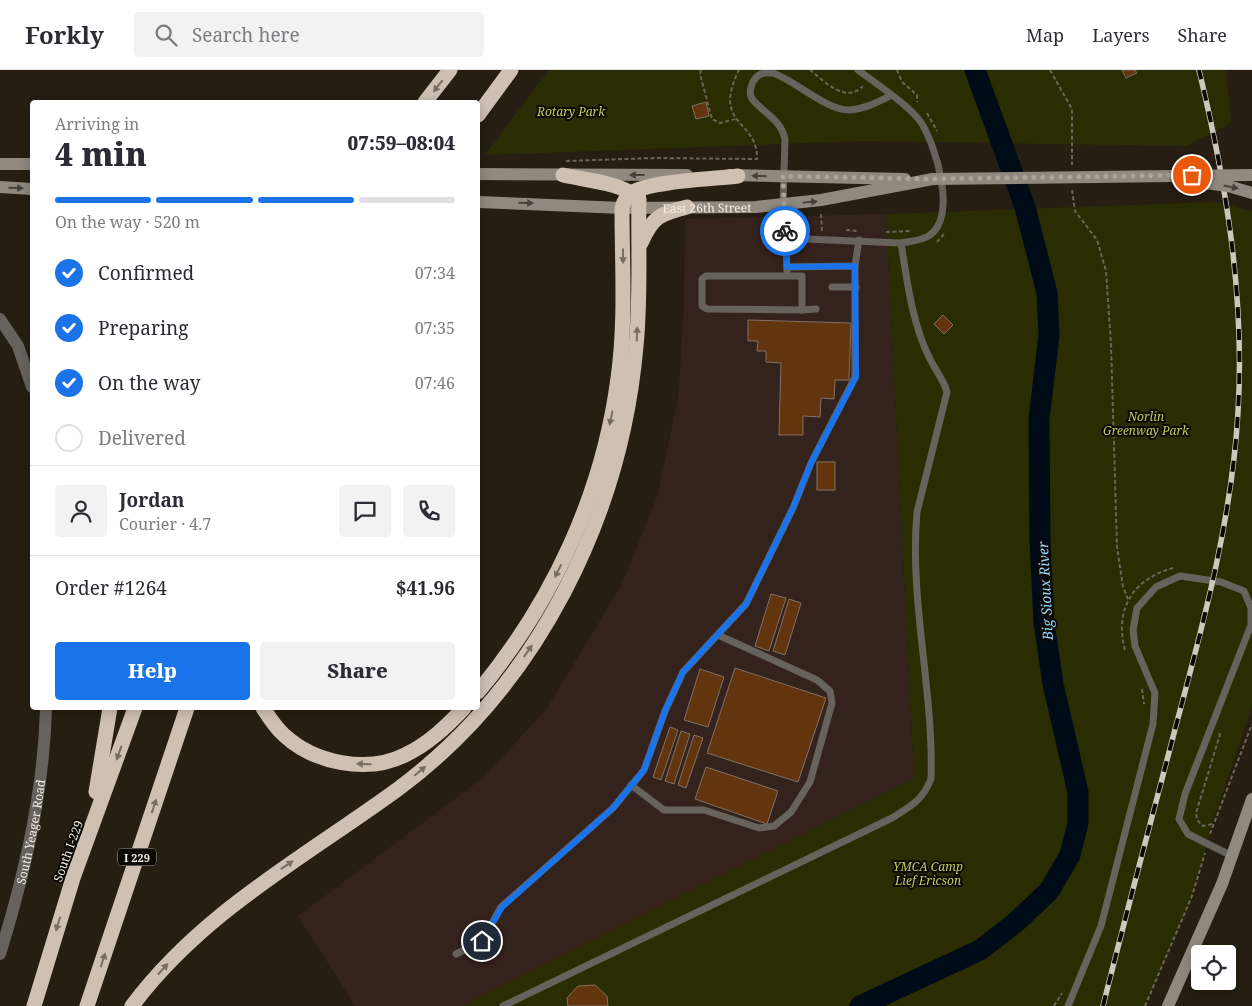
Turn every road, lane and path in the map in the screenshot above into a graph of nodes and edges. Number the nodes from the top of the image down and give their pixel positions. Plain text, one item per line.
1 (450, 70) edge
2 (511, 70) edge
3 (701, 70) edge
4 (739, 70) edge
5 (810, 70) edge
6 (858, 70) edge
7 (1050, 70) edge
8 (870, 79) junction
9 (890, 96) junction
10 (427, 100) edge
11 (480, 112) edge
12 (736, 119) junction
13 (0, 164) edge
14 (30, 164) edge
15 (560, 168) junction
16 (1072, 168) dead end
17 (484, 174) edge
18 (1113, 175) junction
19 (1252, 175) edge
20 (738, 176) junction
21 (783, 176) junction
22 (932, 179) junction
23 (1072, 185) dead end
24 (0, 187) edge
25 (30, 189) edge
26 (633, 192) junction
27 (1252, 192) edge
28 (480, 202) edge
29 (783, 204) junction
30 (687, 207) junction
31 (622, 208) junction
32 (639, 208) junction
33 (786, 234) junction
34 (859, 240) junction
35 (901, 243) junction
36 (639, 257) junction
37 (855, 266) junction
38 (787, 267) junction
39 (788, 276) junction
40 (832, 287) dead end
41 (856, 287) junction
42 (816, 309) dead end
43 (802, 310) junction
44 (0, 318) edge
45 (30, 381) edge
46 (718, 635) junction
47 (1128, 655) dead end
48 (1142, 688) dead end
49 (480, 689) edge
50 (1144, 708) dead end
51 (46, 710) edge
52 (110, 710) edge
53 (134, 710) edge
54 (186, 710) edge
55 (264, 710) edge
56 (462, 710) edge
57 (1252, 724) edge
58 (1221, 730) dead end
59 (631, 785) junction
60 (1252, 799) edge
61 (1212, 824) junction
62 (1208, 844) junction
63 (1232, 856) junction
64 (74, 878) junction
65 (0, 954) edge
66 (456, 954) dead end
67 (1063, 992) dead end
68 (34, 1006) edge
69 (87, 1006) edge
70 (132, 1006) edge
71 (503, 1006) edge
72 (1054, 1006) edge
73 (1068, 1006) edge
74 (1145, 1006) edge
75 (1168, 1006) edge

1 -> 10 highway
2 - 11 highway
3 - 12 path
4 - 12 path
5 - 8 path
6 - 8 lane
7 - 16 path
8 - 9 lane
9 - 21 lane
9 - 35 lane
12 - 15 path
13 - 14 main road
15 - 17 main road, East 26th Street
20 -> 15 main road, East 26th Street
15 - 26 highway
18 - 19 main road, East 26th Street, bridge
18 - 22 main road, East 26th Street, bridge
18 -> 27 main road, bridge
21 -> 20 main road, East 26th Street
20 - 26 highway
21 - 22 main road, East 26th Street
21 - 29 lane
29 -> 22 main road, East 26th Street
23 - 47 path
24 -> 25 main road
26 - 31 highway
26 - 32 highway
28 -> 31 main road, East 26th Street
29 - 30 main road, East 26th Street
29 - 33 lane
30 - 32 main road, East 26th Street
30 - 36 highway
31 - 32 main road, East 26th Street
31 -> 49 highway
32 - 36 highway
33 - 34 lane
33 - 38 lane
34 - 35 lane
34 - 37 lane
35 - 71 lane
70 -> 36 highway
37 - 38 lane
37 - 41 lane
38 - 39 lane
39 - 43 lane
39 - 43 lane
40 - 41 lane
41 - 46 lane
42 - 43 lane
44 - 45 street
46 - 59 lane
46 - 59 lane
48 - 50 path
51 - 65 street, South Yeager Road
52 - 64 highway
53 -> 64 highway, South I-229
69 -> 54 highway, I 229
56 -> 55 highway
57 - 61 path
58 - 61 path
59 - 66 lane
60 - 63 main road
61 - 62 path
62 - 63 lane
62 - 73 lane
62 - 74 path
63 - 75 main road
64 -> 68 highway, South I-229
67 - 72 path

